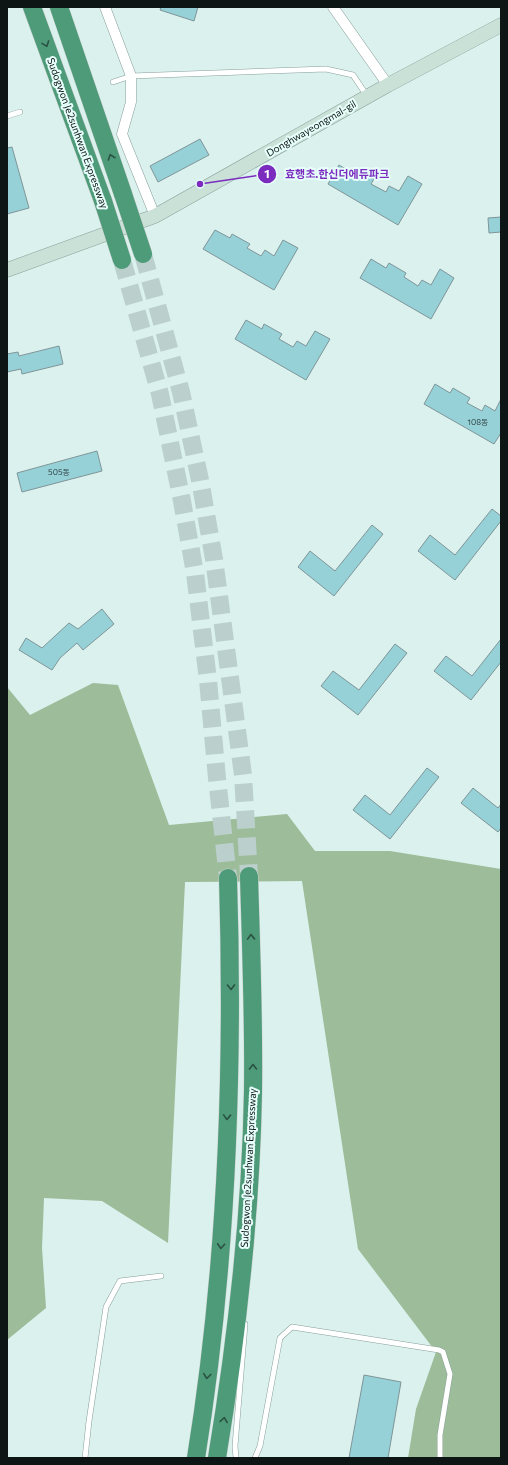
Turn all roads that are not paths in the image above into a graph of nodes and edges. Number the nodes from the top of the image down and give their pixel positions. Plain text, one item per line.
1 (32, 7) edge
2 (59, 7) edge
3 (105, 7) edge
4 (333, 7) edge
5 (501, 25) edge
6 (131, 76) junction
7 (113, 82) dead end
8 (388, 84) junction
9 (367, 96) junction
10 (20, 112) dead end
11 (7, 116) edge
12 (155, 216) junction
13 (143, 254) tunnel mouth
14 (122, 260) tunnel mouth
15 (7, 270) edge
16 (249, 876) tunnel mouth
17 (228, 878) tunnel mouth
18 (161, 1276) dead end
19 (242, 1276) junction
20 (245, 1308) dead end
21 (246, 1316) dead end
22 (84, 1458) edge
23 (196, 1458) edge
24 (217, 1458) edge
25 (236, 1458) edge
26 (255, 1458) edge
27 (440, 1458) edge

1 -> 14 highway, Sudogwon Je2sunhwan Expressway, bridge
13 -> 2 highway, bridge
3 - 6 street
4 - 8 street
5 - 8 street, Donghwayeongmal-gil
6 - 7 lane
6 - 9 lane
6 - 12 street
8 - 9 street, Donghwayeongmal-gil
9 - 12 street, Donghwayeongmal-gil
10 - 11 lane
12 - 15 street, Donghwayeongmal-gil
19 -> 16 highway, Sudogwon Je2sunhwan Expressway
17 -> 23 highway
18 - 22 lane
19 - 20 lane
24 -> 19 highway, Sudogwon Je2sunhwan Expressway
21 - 25 lane
26 - 27 lane

